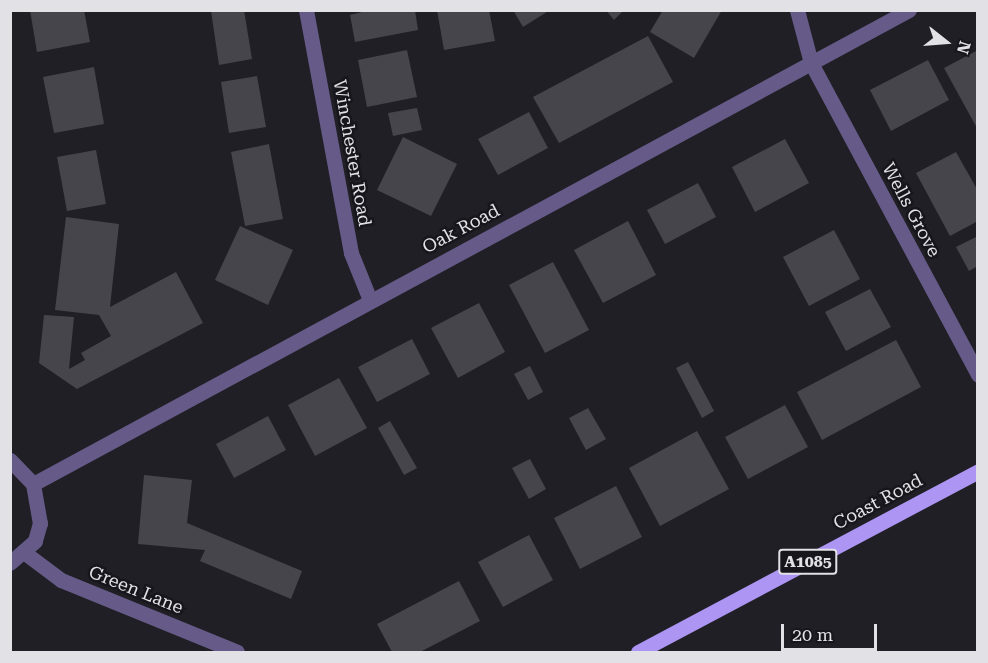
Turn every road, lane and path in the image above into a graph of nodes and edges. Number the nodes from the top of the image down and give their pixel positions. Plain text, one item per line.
1 (306, 10) edge
2 (797, 10) edge
3 (909, 10) edge
4 (811, 63) junction
5 (370, 300) junction
6 (978, 375) edge
7 (10, 460) edge
8 (978, 471) edge
9 (33, 484) junction
10 (25, 553) junction
11 (10, 563) edge
12 (237, 652) edge
13 (638, 652) edge

1 - 5 street, Winchester Road
2 - 4 street, Wells Grove
3 - 4 street, Oak Road
4 - 5 street, Oak Road
4 - 6 street, Wells Grove
5 - 9 street, Oak Road
7 - 9 street
8 - 13 main road, Coast Road / A1085
9 - 10 street
10 - 11 street
10 - 12 street, Green Lane

